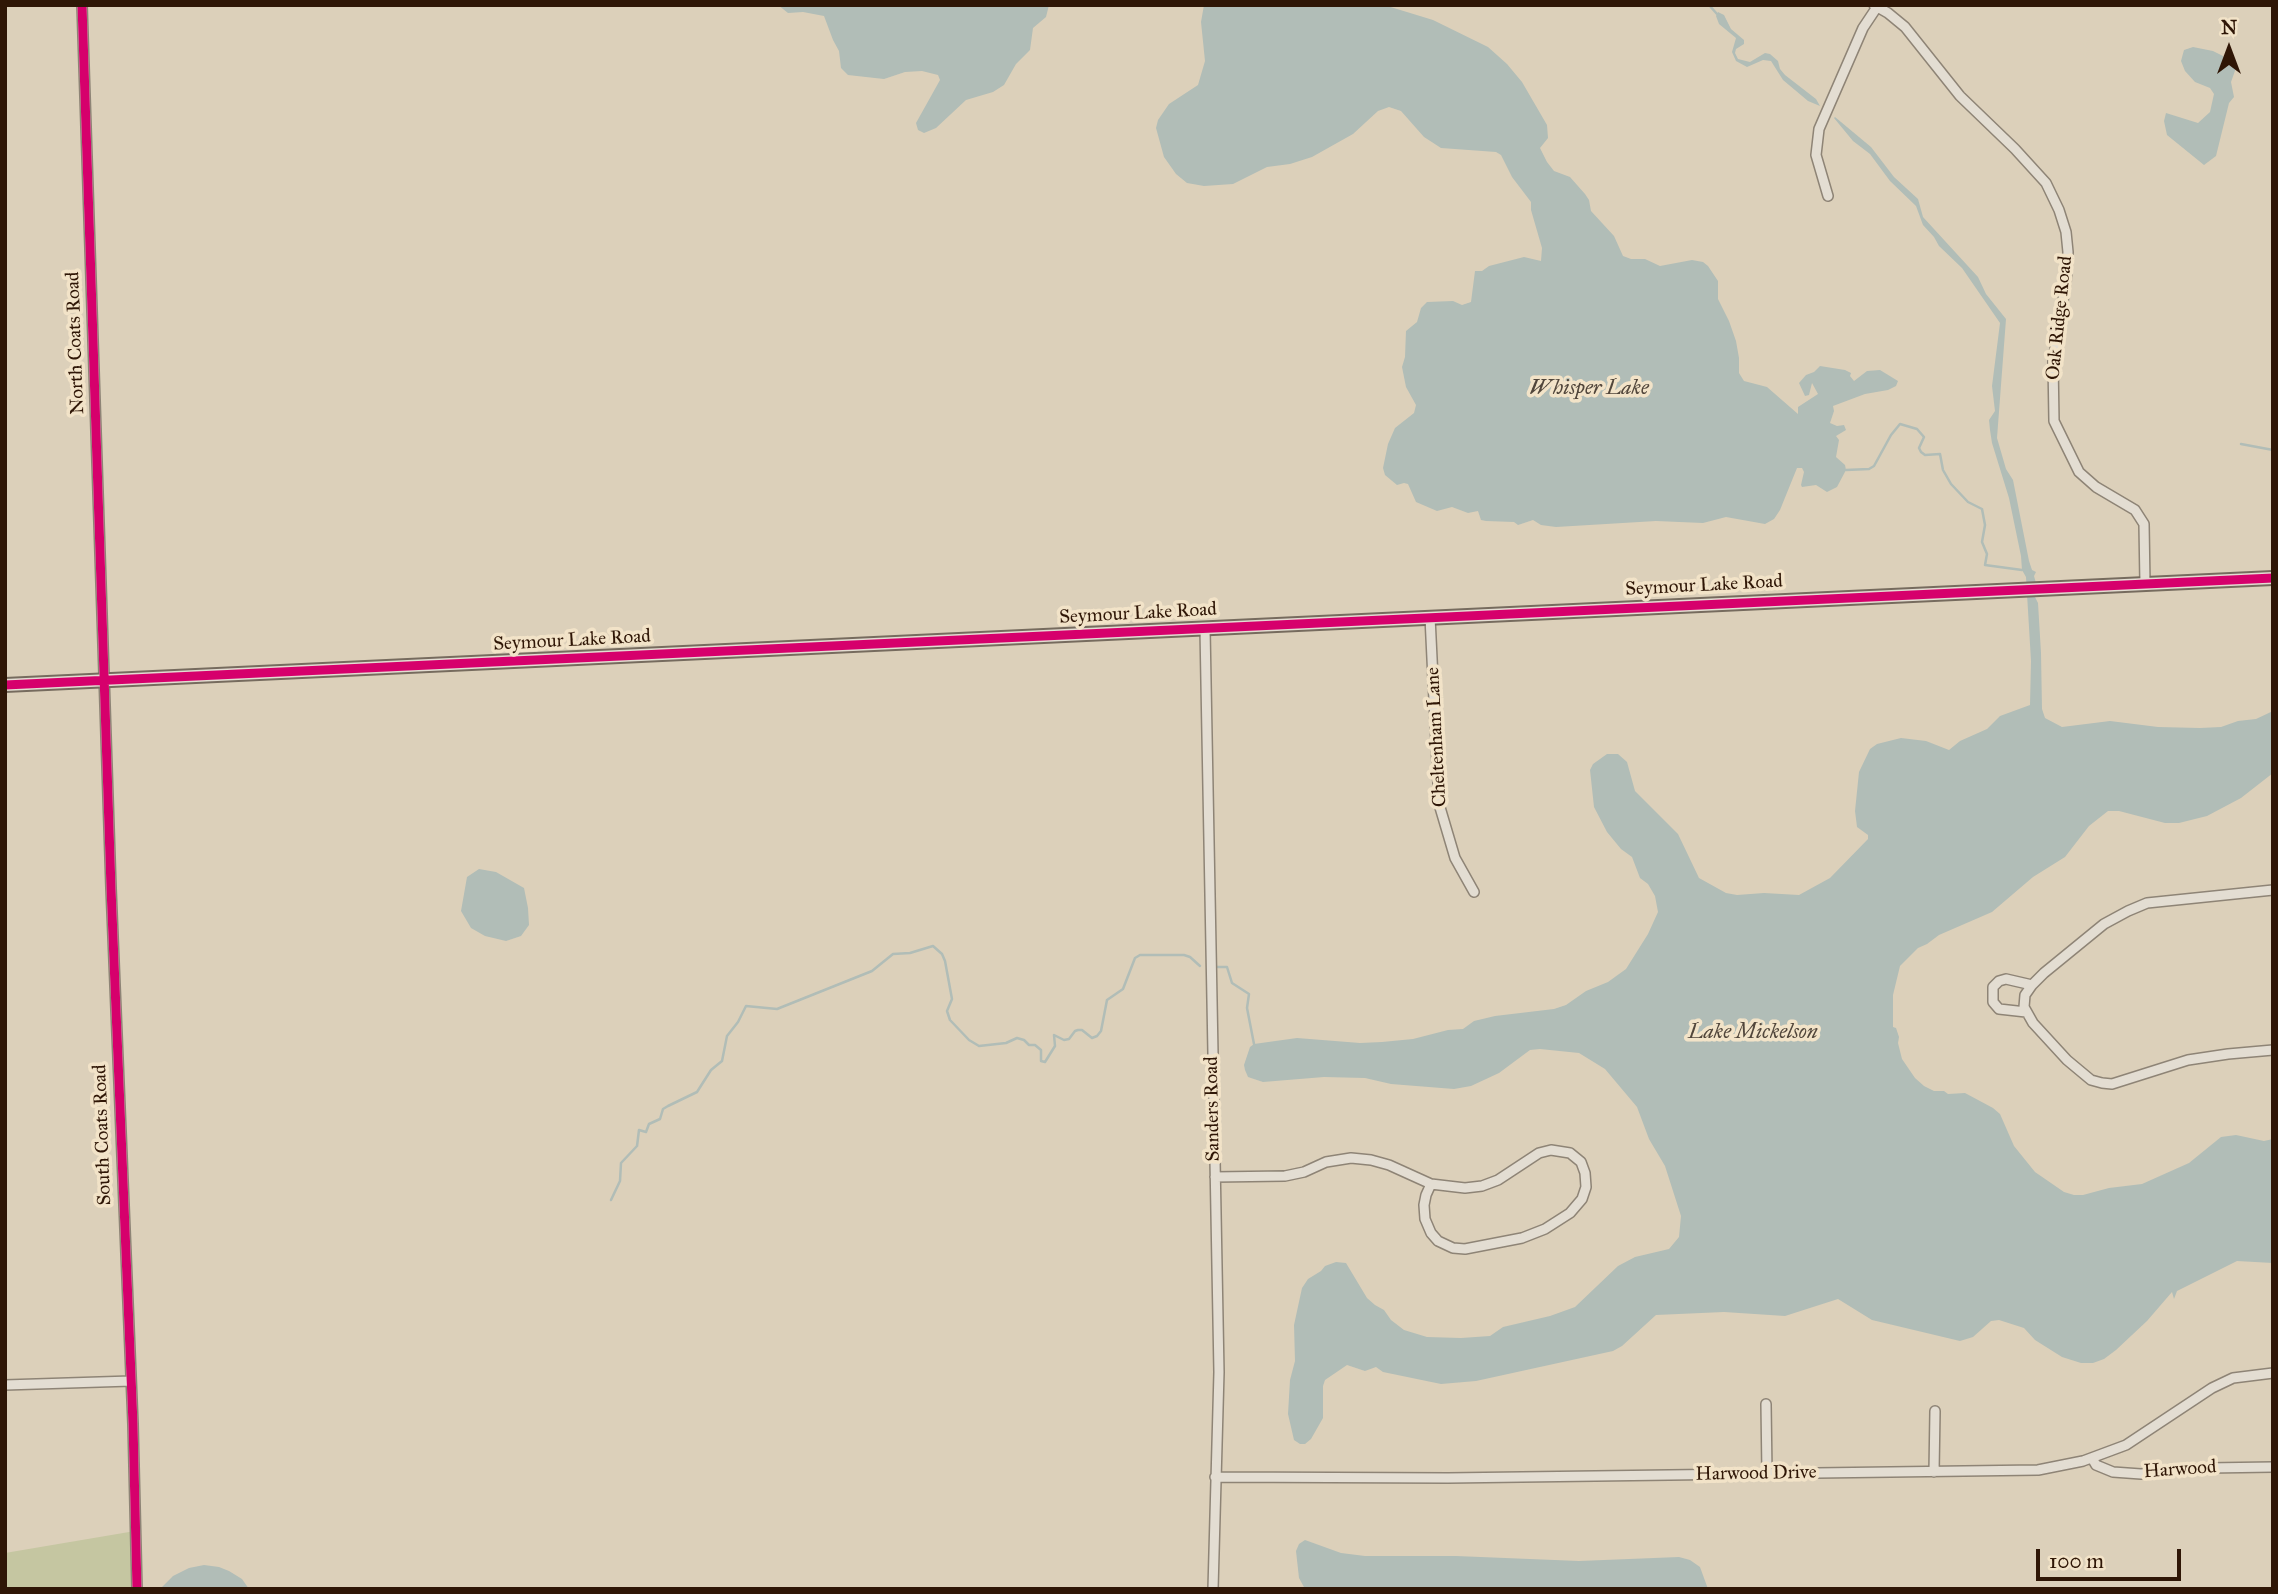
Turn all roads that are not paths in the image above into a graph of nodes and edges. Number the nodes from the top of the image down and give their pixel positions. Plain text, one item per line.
1 (82, 5) edge
2 (1875, 6) edge
3 (1828, 197) dead end
4 (2273, 578) edge
5 (2145, 584) junction
6 (1430, 617) junction
7 (1205, 629) junction
8 (105, 680) junction
9 (5, 685) edge
10 (2273, 890) edge
11 (1474, 892) dead end
12 (2032, 985) junction
13 (2026, 1012) junction
14 (2273, 1050) edge
15 (1214, 1177) junction
16 (1432, 1184) junction
17 (2273, 1373) edge
18 (131, 1381) junction
19 (5, 1385) edge
20 (1766, 1404) dead end
21 (1935, 1411) dead end
22 (2092, 1458) junction
23 (2273, 1467) edge
24 (1934, 1472) junction
25 (1767, 1474) junction
26 (1215, 1477) junction
27 (137, 1589) edge
28 (1213, 1589) edge

1 - 8 street, North Coats Road
2 - 3 street
2 - 5 street, Oak Ridge Road
4 - 5 street, Seymour Lake Road
5 - 6 street, Seymour Lake Road
6 - 7 street, Seymour Lake Road
6 - 11 street, Cheltenham Lane
7 - 8 street, Seymour Lake Road
7 - 15 street, Sanders Road
8 - 9 street, Seymour Lake Road
8 - 18 street, South Coats Road
10 - 12 street
12 - 13 street
12 - 13 street
13 - 14 street
15 - 16 street
15 - 26 street, Sanders Road
16 - 16 street
17 - 22 street, Harwood Drive
18 - 19 street
18 - 27 street, South Coats Road
20 - 25 street
21 - 24 street
22 - 23 street, Harwood
22 - 24 street, Harwood Drive
24 - 25 street, Harwood Drive
25 - 26 street, Harwood Drive
26 - 28 street, Sanders Road

